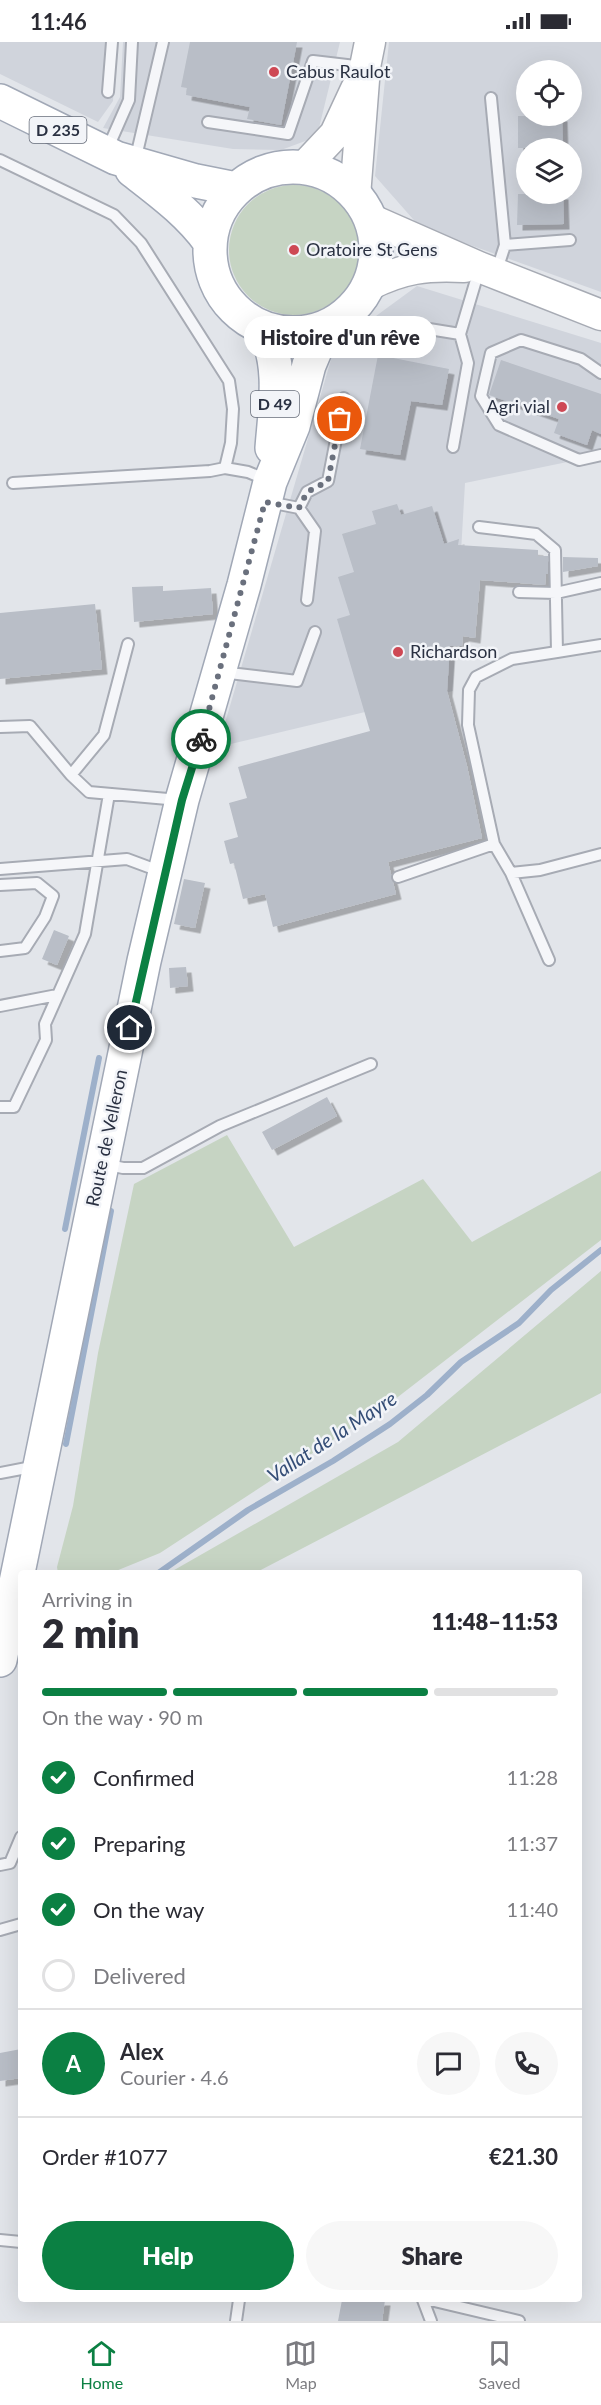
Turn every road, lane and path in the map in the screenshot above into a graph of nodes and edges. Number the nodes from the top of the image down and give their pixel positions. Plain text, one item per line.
1 (112, 42) edge
2 (132, 42) edge
3 (163, 42) edge
4 (367, 54) edge
5 (108, 92) dead end
6 (491, 98) dead end
7 (0, 101) edge
8 (208, 122) dead end
9 (119, 158) junction
10 (0, 160) edge
11 (303, 168) junction
12 (236, 189) junction
13 (363, 208) junction
14 (570, 240) dead end
15 (209, 241) junction
16 (505, 245) junction
17 (488, 270) junction
18 (369, 285) junction
19 (601, 315) edge
20 (392, 323) dead end
21 (325, 327) junction
22 (264, 329) junction
23 (460, 334) junction
24 (601, 372) edge
25 (344, 398) dead end
26 (453, 447) dead end
27 (601, 455) edge
28 (225, 468) junction
29 (13, 483) dead end
30 (267, 492) junction
31 (299, 508) junction
32 (479, 527) dead end
33 (601, 583) edge
34 (519, 592) dead end
35 (556, 593) junction
36 (307, 600) dead end
37 (315, 632) dead end
38 (128, 644) dead end
39 (601, 645) edge
40 (557, 652) junction
41 (219, 672) junction
42 (0, 727) edge
43 (71, 775) junction
44 (109, 794) junction
45 (182, 800) junction
46 (494, 844) junction
47 (601, 854) edge
48 (97, 862) junction
49 (0, 869) edge
50 (165, 873) junction
51 (511, 873) junction
52 (398, 878) dead end
53 (0, 885) edge
54 (0, 951) edge
55 (549, 960) dead end
56 (57, 995) junction
57 (0, 1006) edge
58 (371, 1064) dead end
59 (0, 1107) edge
60 (101, 1164) junction
61 (40, 1465) junction
62 (0, 1473) edge
63 (18, 1570) edge
64 (18, 1572) edge
65 (0, 1660) edge
66 (18, 1844) edge
67 (0, 1865) edge
68 (18, 1925) edge
69 (0, 1930) edge
70 (0, 2240) edge
71 (18, 2242) edge
72 (239, 2302) edge
73 (424, 2302) edge
74 (438, 2302) edge
75 (236, 2321) edge
76 (431, 2321) edge
77 (519, 2321) edge

1 - 5 lane
2 - 9 lane
3 - 9 lane
4 - 8 lane
4 - 11 main road
4 - 13 main road
6 - 16 lane
7 - 9 main road, D 235
9 - 12 main road, D 235
9 - 15 main road, D 235
10 - 28 lane
11 - 12 main road
11 - 13 main road
12 - 15 main road
13 - 17 main road
13 - 18 main road
14 - 16 lane
15 - 22 main road
16 - 17 lane
17 - 18 main road
17 - 19 main road
17 - 23 lane
18 - 21 main road
20 - 23 lane
21 - 22 main road
21 - 30 main road, Route de Velleron / D 49
22 - 30 main road, Route de Velleron / D 49
23 - 26 lane
24 - 27 lane
25 - 31 lane
28 - 29 lane
28 - 30 lane
30 - 31 lane
30 - 41 main road, Route de Velleron / D 49
31 - 36 lane
32 - 35 lane
33 - 35 lane
34 - 35 lane
35 - 40 lane
37 - 41 lane
38 - 43 lane
39 - 40 lane
40 - 46 lane
41 - 45 main road, Route de Velleron / D 49
42 - 43 lane
43 - 44 lane
44 - 45 lane
44 - 48 lane
45 - 50 main road, Route de Velleron / D 49
46 - 51 lane
46 - 52 lane
47 - 51 lane
48 - 49 lane
48 - 50 lane
48 - 56 lane
50 - 60 main road, Route de Velleron / D 49
51 - 55 lane
53 - 54 lane
56 - 57 lane
56 - 59 lane
58 - 60 lane
60 - 61 main road, Route de Velleron / D 49
61 - 62 lane
61 - 63 main road, Route de Velleron / D 49
64 - 65 main road, Route de Velleron / D 49
66 - 67 lane
68 - 69 lane
70 - 71 lane
72 - 75 lane
73 - 76 lane
74 - 77 lane

